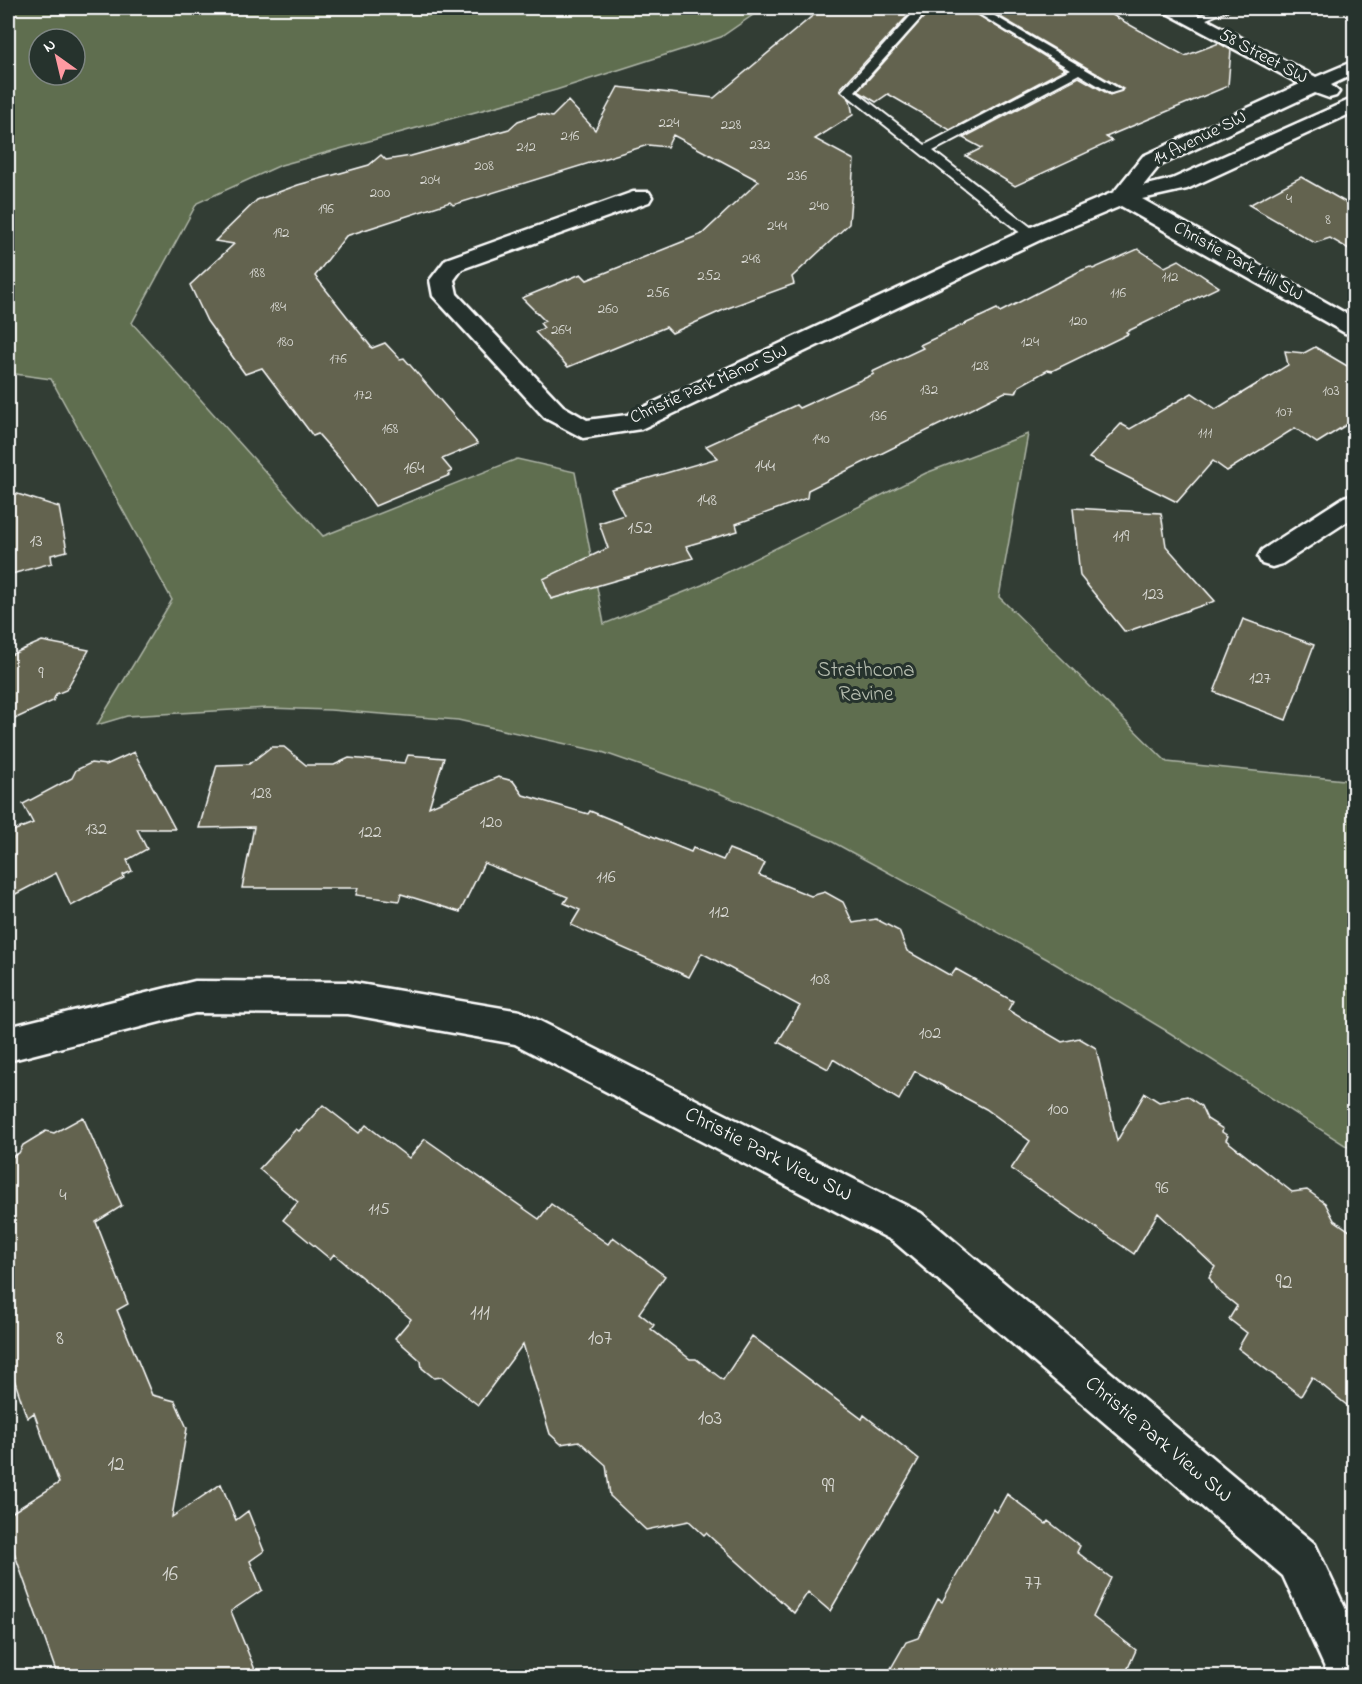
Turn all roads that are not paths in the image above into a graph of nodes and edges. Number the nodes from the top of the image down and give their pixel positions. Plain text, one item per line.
1 (924, 8) edge
2 (974, 8) edge
3 (1172, 8) edge
4 (1227, 8) edge
5 (1195, 20) junction
6 (1354, 67) edge
7 (1078, 69) junction
8 (1314, 84) junction
9 (1115, 90) dead end
10 (1354, 106) edge
11 (924, 151) junction
12 (641, 197) dead end
13 (1122, 197) junction
14 (1032, 235) junction
15 (1354, 328) edge
16 (1354, 504) edge
17 (1272, 557) dead end
18 (8, 1044) edge
19 (1347, 1677) edge

1 - 11 lane
2 - 7 lane
3 - 5 street, 58 Street SW
4 - 5 lane
5 - 8 street, 58 Street SW
6 - 8 street, 14 Avenue SW
7 - 9 lane
7 - 11 lane
8 - 10 street, 58 Street SW
8 - 13 street, 14 Avenue SW
10 - 13 street, 14 Avenue SW
11 - 14 lane
12 - 14 street, Christie Park Manor SW
13 - 14 street, Christie Park Manor SW
13 - 15 street, Christie Park Hill SW
16 - 17 street
18 - 19 street, Christie Park View SW

